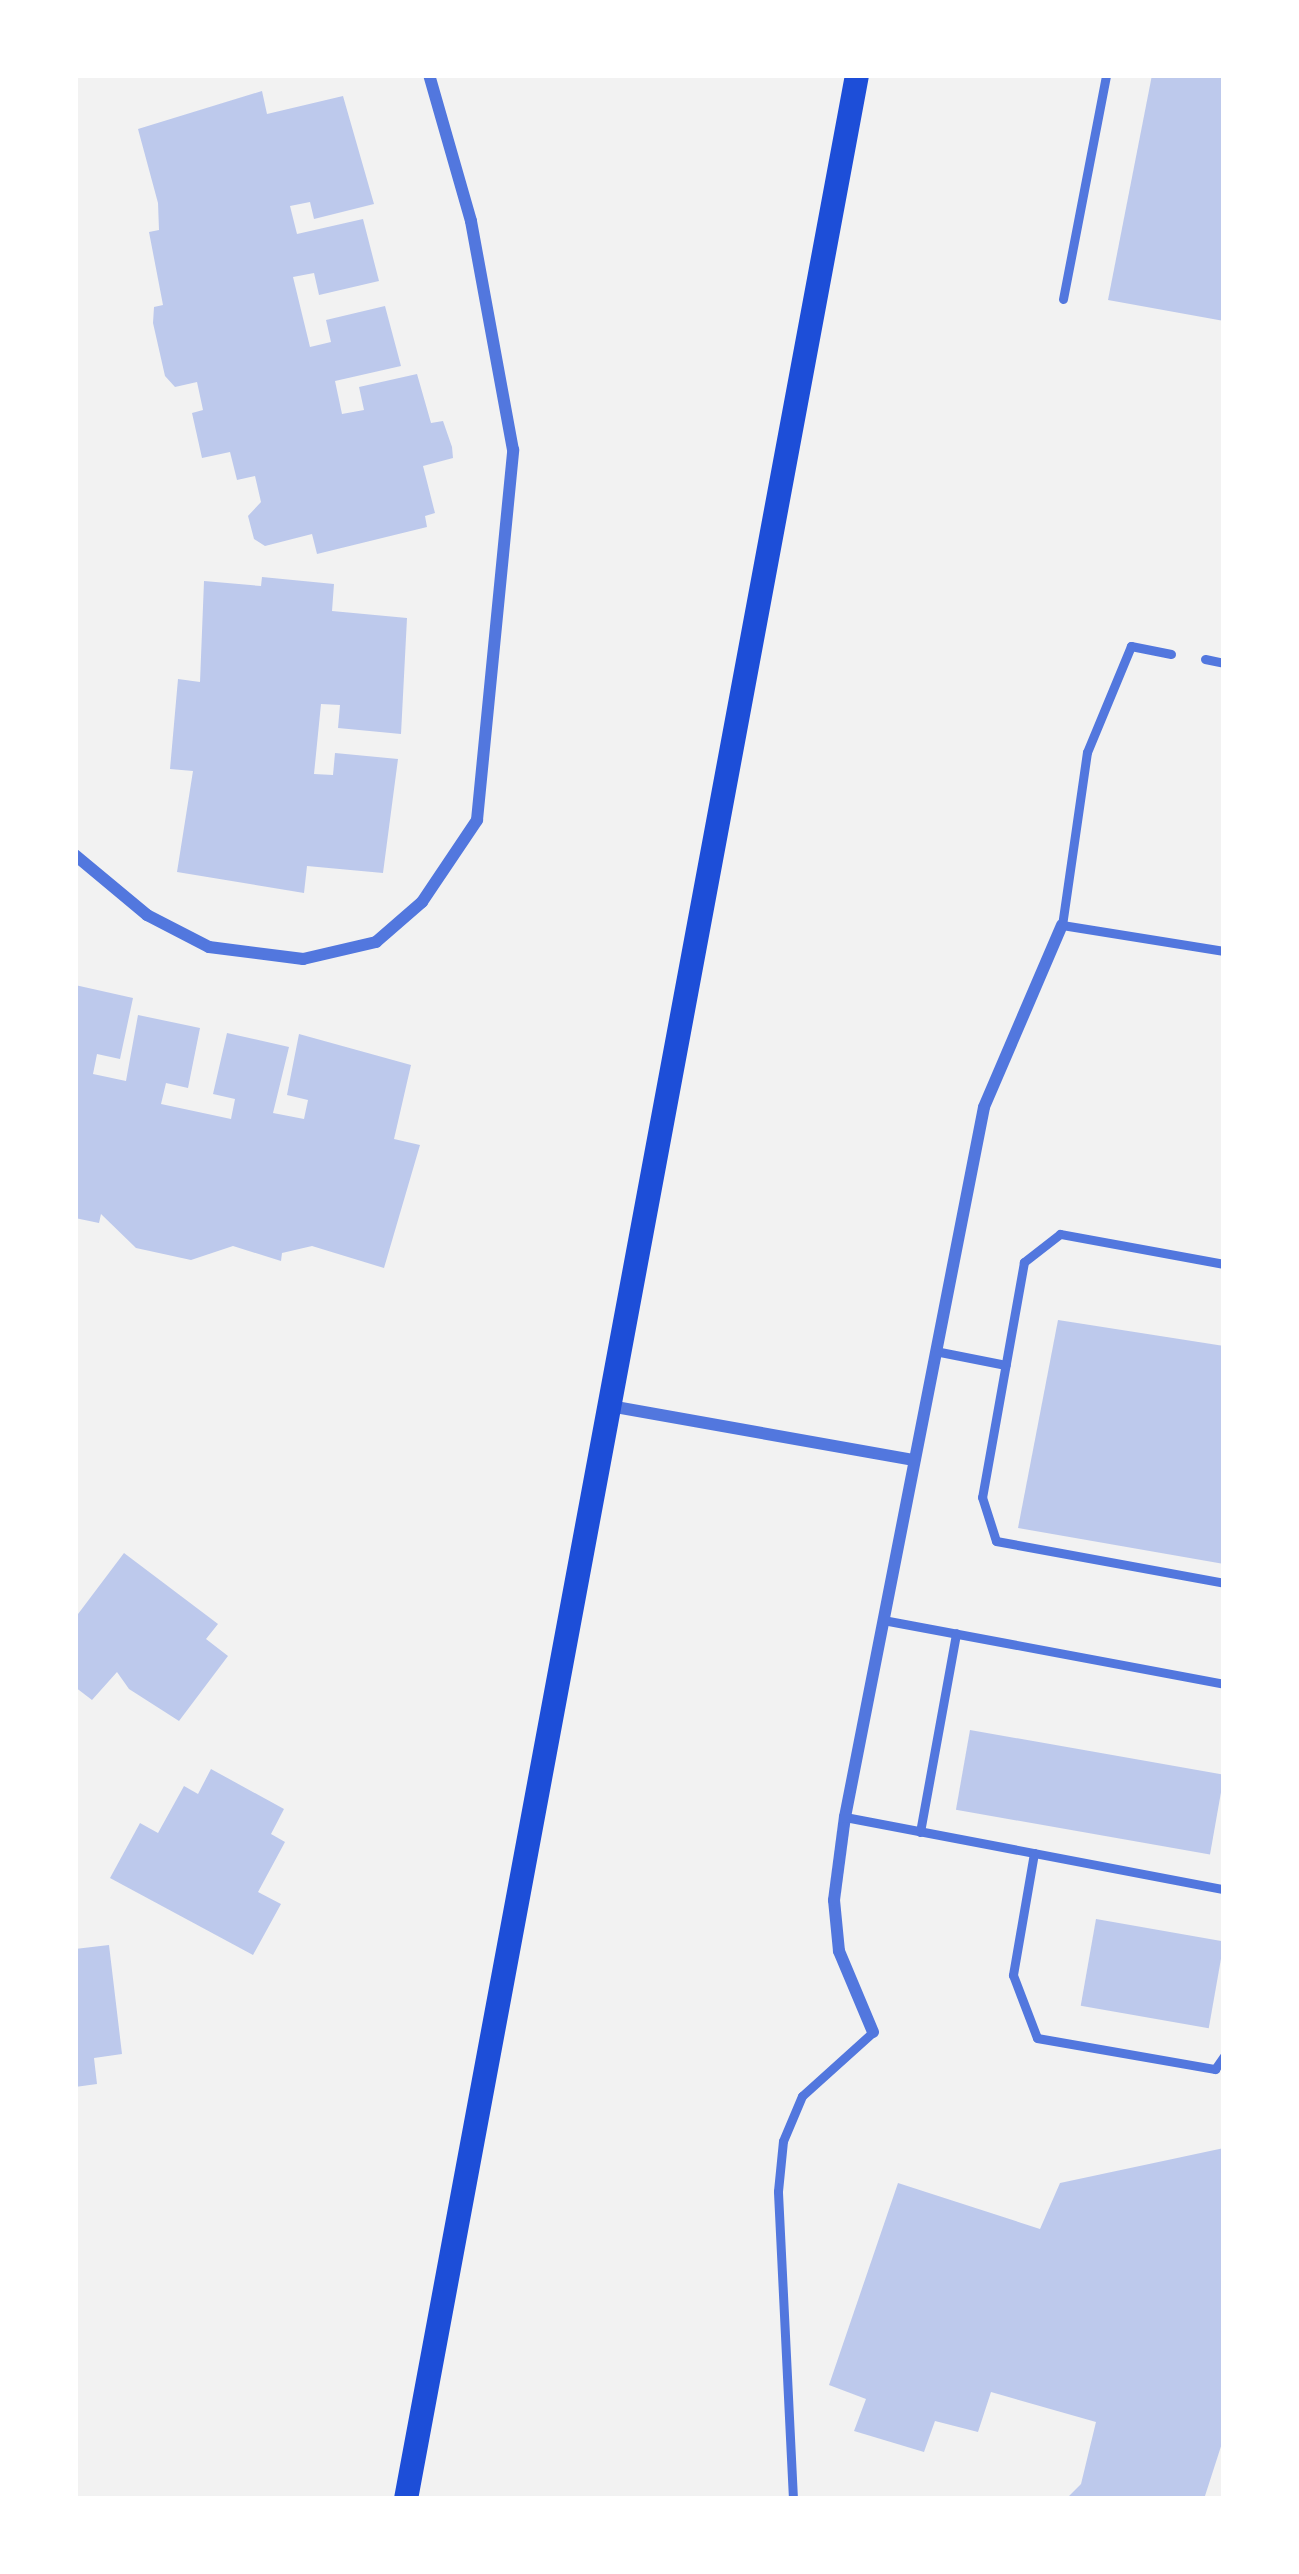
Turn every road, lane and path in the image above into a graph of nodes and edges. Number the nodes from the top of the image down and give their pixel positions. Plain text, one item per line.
1 (429, 75) edge
2 (857, 75) edge
3 (1106, 75) edge
4 (1064, 299) dead end
5 (1171, 654) dead end
6 (1205, 659) dead end
7 (1224, 663) edge
8 (75, 855) edge
9 (1062, 925) junction
10 (1224, 951) edge
11 (1224, 1264) edge
12 (934, 1351) junction
13 (1006, 1365) junction
14 (609, 1406) junction
15 (914, 1460) junction
16 (1224, 1583) edge
17 (883, 1620) junction
18 (956, 1633) junction
19 (1224, 1684) edge
20 (845, 1817) junction
21 (920, 1832) junction
22 (1034, 1853) junction
23 (1224, 1889) edge
24 (873, 2032) joint
25 (1224, 2056) edge
26 (406, 2499) edge
27 (794, 2499) edge

1 - 8 street
2 - 14 main road
3 - 4 lane
5 - 9 lane
6 - 7 lane
9 - 10 lane
9 - 12 street
11 - 13 lane
12 - 13 lane
12 - 15 street
13 - 16 lane
14 - 15 street
14 - 26 main road
15 - 17 street
17 - 18 lane
17 - 20 street
18 - 19 lane
18 - 21 lane
20 - 21 lane
20 - 24 street
21 - 22 lane
22 - 23 lane
22 - 25 lane
24 - 27 lane

